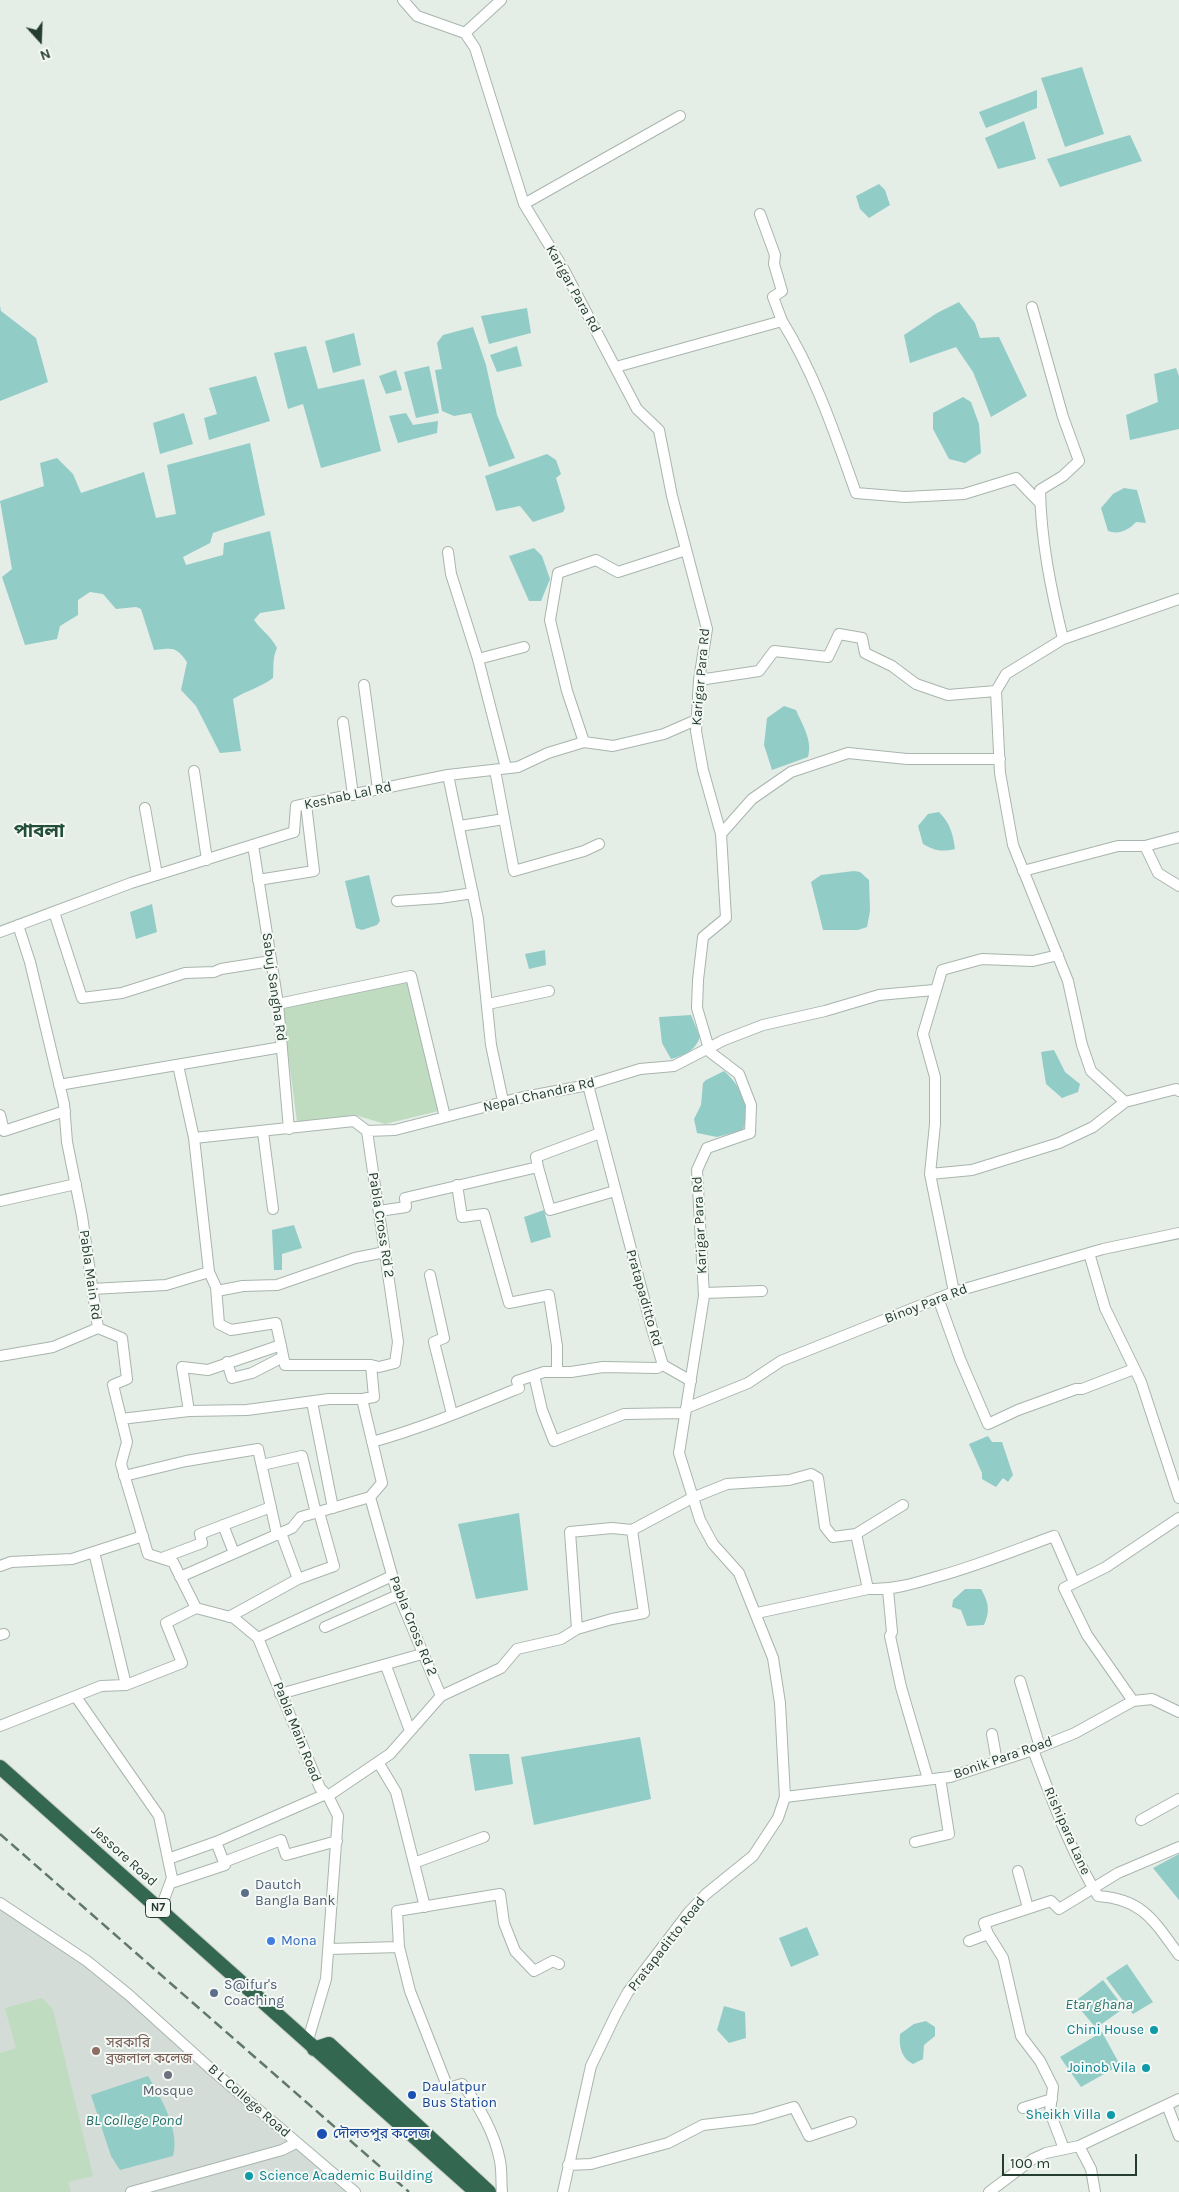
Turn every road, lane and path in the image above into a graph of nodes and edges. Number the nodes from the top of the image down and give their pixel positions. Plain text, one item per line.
1 (403, 0) edge
2 (501, 0) edge
3 (466, 33) junction
4 (680, 116) dead end
5 (524, 204) junction
6 (760, 214) dead end
7 (1032, 307) dead end
8 (782, 321) junction
9 (616, 367) junction
10 (1040, 503) junction
11 (686, 550) junction
12 (448, 552) dead end
13 (1179, 599) edge
14 (1064, 640) junction
15 (524, 647) dead end
16 (478, 659) junction
17 (699, 680) junction
18 (364, 685) dead end
19 (996, 691) junction
20 (696, 720) junction
21 (343, 722) dead end
22 (584, 742) junction
23 (1000, 760) junction
24 (500, 769) junction
25 (194, 772) dead end
26 (448, 775) junction
27 (378, 789) junction
28 (353, 795) junction
29 (306, 804) junction
30 (145, 808) dead end
31 (504, 819) junction
32 (460, 826) junction
33 (721, 834) junction
34 (1179, 837) edge
35 (599, 844) dead end
36 (253, 845) junction
37 (1144, 846) junction
38 (207, 860) junction
39 (1022, 871) junction
40 (158, 875) junction
41 (258, 880) junction
42 (1179, 886) edge
43 (473, 892) junction
44 (397, 901) dead end
45 (54, 912) junction
46 (18, 924) junction
47 (0, 932) edge
48 (1058, 955) junction
49 (271, 961) junction
50 (934, 990) junction
51 (549, 991) dead end
52 (278, 1004) junction
53 (488, 1004) junction
54 (282, 1047) junction
55 (708, 1049) junction
56 (178, 1065) junction
57 (59, 1085) junction
58 (588, 1085) junction
59 (1179, 1091) edge
60 (503, 1101) junction
61 (1125, 1102) junction
62 (65, 1110) junction
63 (0, 1115) edge
64 (445, 1117) junction
65 (289, 1129) junction
66 (367, 1131) junction
67 (263, 1132) junction
68 (600, 1133) junction
69 (194, 1138) junction
70 (538, 1167) junction
71 (930, 1174) junction
72 (76, 1184) junction
73 (457, 1185) junction
74 (615, 1191) junction
75 (0, 1201) edge
76 (273, 1209) dead end
77 (379, 1211) junction
78 (1179, 1233) edge
79 (385, 1252) junction
80 (1089, 1253) junction
81 (209, 1272) junction
82 (430, 1275) dead end
83 (92, 1289) junction
84 (217, 1291) junction
85 (762, 1291) dead end
86 (954, 1292) junction
87 (704, 1294) junction
88 (938, 1298) junction
89 (98, 1328) junction
90 (281, 1345) junction
91 (0, 1356) edge
92 (283, 1358) junction
93 (227, 1362) junction
94 (370, 1365) junction
95 (663, 1365) junction
96 (1134, 1369) junction
97 (557, 1372) junction
98 (534, 1375) junction
99 (690, 1381) junction
100 (362, 1399) junction
101 (312, 1402) junction
102 (685, 1410) junction
103 (189, 1411) junction
104 (452, 1414) junction
105 (121, 1419) junction
106 (372, 1442) junction
107 (262, 1465) junction
108 (124, 1476) junction
109 (370, 1497) junction
110 (692, 1498) junction
111 (1179, 1498) edge
112 (903, 1505) dead end
113 (271, 1507) junction
114 (333, 1508) junction
115 (318, 1513) junction
116 (1179, 1518) edge
117 (223, 1525) junction
118 (632, 1530) junction
119 (279, 1534) junction
120 (856, 1534) junction
121 (143, 1536) junction
122 (94, 1552) junction
123 (234, 1553) junction
124 (162, 1558) junction
125 (0, 1566) edge
126 (392, 1576) junction
127 (180, 1577) junction
128 (298, 1579) junction
129 (1074, 1582) junction
130 (868, 1589) junction
131 (888, 1590) junction
132 (398, 1595) junction
133 (196, 1608) junction
134 (757, 1613) junction
135 (229, 1617) junction
136 (324, 1627) dead end
137 (577, 1629) junction
138 (258, 1638) junction
139 (422, 1654) junction
140 (386, 1666) junction
141 (1020, 1681) dead end
142 (126, 1685) junction
143 (280, 1694) junction
144 (441, 1696) junction
145 (76, 1697) junction
146 (1133, 1701) junction
147 (1179, 1712) edge
148 (0, 1726) edge
149 (410, 1731) junction
150 (992, 1734) dead end
151 (1036, 1749) junction
152 (378, 1762) junction
153 (997, 1762) junction
154 (0, 1767) edge
155 (940, 1778) junction
156 (928, 1779) junction
157 (327, 1795) junction
158 (785, 1797) junction
159 (1179, 1799) edge
160 (1140, 1820) dead end
161 (484, 1837) dead end
162 (337, 1841) junction
163 (216, 1842) junction
164 (915, 1842) dead end
165 (1179, 1847) edge
166 (168, 1859) junction
167 (224, 1862) junction
168 (414, 1863) junction
169 (1018, 1871) dead end
170 (171, 1883) junction
171 (1093, 1887) junction
172 (0, 1903) edge
173 (425, 1907) junction
174 (1028, 1908) junction
175 (160, 1910) junction
176 (988, 1934) junction
177 (969, 1941) dead end
178 (399, 1948) junction
179 (329, 1949) junction
180 (1179, 1955) edge
181 (558, 1964) dead end
182 (311, 2044) junction
183 (1052, 2099) junction
184 (1179, 2099) edge
185 (1167, 2105) junction
186 (1023, 2108) dead end
187 (851, 2122) dead end
188 (1179, 2136) edge
189 (296, 2143) junction
190 (1079, 2146) junction
191 (1064, 2149) junction
192 (568, 2165) junction
193 (355, 2191) edge
194 (131, 2192) edge
195 (476, 2192) edge
196 (489, 2192) edge
197 (502, 2192) edge
198 (563, 2192) edge
199 (989, 2192) edge
200 (1094, 2192) edge

1 - 3 street
2 - 3 street
3 - 5 street, Karigar Para Rd
4 - 5 street
5 - 9 street, Karigar Para Rd
6 - 8 street
7 - 10 street
8 - 9 street
8 - 10 street
9 - 11 street, Karigar Para Rd
10 - 14 street
11 - 17 street, Karigar Para Rd
11 - 22 street
12 - 16 street
13 - 14 street
14 - 19 street
15 - 16 street
16 - 24 street
17 - 19 street
17 - 20 street, Karigar Para Rd
18 - 27 street
19 - 23 street
20 - 22 street, Keshab Lal Rd
20 - 33 street, Karigar Para Rd
21 - 28 street
22 - 24 street, Keshab Lal Rd
23 - 33 street
23 - 39 street
24 - 26 street, Keshab Lal Rd
24 - 31 street
25 - 38 street
26 - 27 street, Keshab Lal Rd
26 - 32 street
27 - 28 street, Keshab Lal Rd
28 - 29 street, Keshab Lal Rd
29 - 36 street, Keshab Lal Rd
29 - 41 street
30 - 40 street
31 - 32 street
31 - 35 street
32 - 43 street
33 - 55 street, Karigar Para Rd
34 - 37 street
36 - 38 street, Keshab Lal Rd
36 - 41 street, Sabuj Sangha Rd
37 - 39 street
37 - 42 street
38 - 40 street, Keshab Lal Rd
39 - 48 street
40 - 45 street, Keshab Lal Rd
41 - 49 street, Sabuj Sangha Rd
43 - 44 street
43 - 53 street
45 - 46 street, Keshab Lal Rd
45 - 49 street
46 - 47 street, Keshab Lal Rd
46 - 57 street, Pabla Main Rd
48 - 50 street
48 - 61 street
49 - 52 street, Sabuj Sangha Rd
50 - 55 street, Nepal Chandra Rd
50 - 71 street
51 - 53 street
52 - 54 street, Sabuj Sangha Rd
52 - 64 street
53 - 60 street
54 - 56 street
54 - 65 street, Sabuj Sangha Rd
55 - 58 street, Nepal Chandra Rd
55 - 87 street, Karigar Para Rd
56 - 57 street
56 - 69 street
57 - 62 street, Pabla Main Rd
58 - 60 street, Nepal Chandra Rd
58 - 68 street, Pratapaditto Rd
59 - 61 street
60 - 64 street, Nepal Chandra Rd
61 - 71 street
62 - 63 street
62 - 72 street, Pabla Main Rd
64 - 66 street, Nepal Chandra Rd
65 - 66 street
65 - 67 street
66 - 77 street, Pabla Cross Rd 2
67 - 69 street
67 - 76 street
68 - 70 street
68 - 74 street, Pratapaditto Rd
69 - 81 street
70 - 73 street
70 - 74 street
71 - 86 street
72 - 75 street
72 - 83 street, Pabla Main Rd
73 - 77 street
73 - 97 street
74 - 95 street, Pratapaditto Rd
77 - 79 street, Pabla Cross Rd 2
78 - 80 street, Binoy Para Rd
79 - 84 street
79 - 94 street, Pabla Cross Rd 2
80 - 86 street, Binoy Para Rd
80 - 96 street
81 - 83 street
81 - 84 street
82 - 104 street
83 - 89 street, Pabla Main Rd
84 - 90 street
85 - 87 street
86 - 88 street, Binoy Para Rd
87 - 99 street, Karigar Para Rd
88 - 96 street
88 - 102 street, Binoy Para Rd
89 - 91 street
89 - 105 street, Pabla Main Rd
90 - 92 street
90 - 93 street
92 - 93 street
92 - 94 street
93 - 103 street
94 - 100 street
95 - 97 street
95 - 99 street, Pratapaditto Rd
96 - 111 street
97 - 98 street
98 - 102 street
98 - 104 street
99 - 102 street
100 - 101 street
100 - 106 street
101 - 103 street
101 - 114 street
102 - 110 street
103 - 105 street
104 - 106 street
105 - 108 street, Pabla Main Rd
106 - 109 street
107 - 108 street
107 - 113 street
107 - 115 street
108 - 121 street, Pabla Main Rd
109 - 114 street
109 - 126 street, Pabla Cross Rd 2
110 - 118 street
110 - 120 street
110 - 134 street, Pratapaditto Road
112 - 120 street
113 - 117 street
113 - 119 street
114 - 115 street
115 - 119 street
115 - 128 street
116 - 129 street
117 - 123 street
117 - 124 street
118 - 137 street
118 - 137 street
119 - 123 street
119 - 128 street
120 - 130 street
121 - 122 street
121 - 124 street, Pabla Main Rd
122 - 125 street
122 - 142 street
123 - 127 street
124 - 127 street, Pabla Main Rd
126 - 132 street, Pabla Cross Rd 2
126 - 138 street
127 - 133 street, Pabla Main Rd
128 - 135 street
129 - 131 street
129 - 146 street
130 - 131 street
130 - 134 street
131 - 156 street
132 - 136 street
132 - 139 street, Pabla Cross Rd 2
133 - 135 street, Pabla Main Road
133 - 142 street
134 - 158 street, Pratapaditto Road
135 - 138 street, Pabla Main Road
137 - 144 street
138 - 143 street, Pabla Main Road
139 - 140 street
139 - 144 street, Pabla Cross Rd 2
140 - 143 street
140 - 149 street
141 - 151 street, Rishipara Lane
142 - 145 street
143 - 157 street, Pabla Main Road
144 - 149 street
145 - 148 street
145 - 166 street
146 - 147 street, Bonik Para Road
146 - 151 street, Bonik Para Road
149 - 152 street
150 - 153 street
151 - 153 street, Bonik Para Road
151 - 171 street, Rishipara Lane
152 - 157 street
152 - 168 street
153 - 155 street, Bonik Para Road
154 - 175 highway, Jessore Road / N7
155 - 156 street, Bonik Para Road
155 - 164 street
156 - 158 street, Bonik Para Road
157 - 162 street, Pabla Main Road
157 - 163 street
158 - 192 street, Pratapaditto Road
159 - 160 street
161 - 168 street
162 - 167 street
162 - 179 street, Pabla Main Road
163 - 166 street
163 - 167 street
165 - 171 street
166 - 170 street
167 - 170 street
168 - 173 street
169 - 174 street
170 - 175 street
171 - 174 street
171 - 180 street, Rishipara Lane
172 - 189 street, B L College Road
173 - 178 street
173 - 181 street
174 - 176 street
175 - 182 highway, Jessore Road / N7
176 - 177 street
176 - 183 street
178 - 179 street
178 - 197 street
179 - 182 street, Pabla Main Road
182 - 195 highway, Jessore Road / N7
182 - 196 highway
183 - 186 street
183 - 191 street
184 - 185 street
185 - 188 street
185 - 190 street
187 - 192 street
189 - 193 street, B L College Road
189 - 194 street
190 - 191 street
190 - 200 street
191 - 199 street
192 - 198 street, Pratapaditto Road

